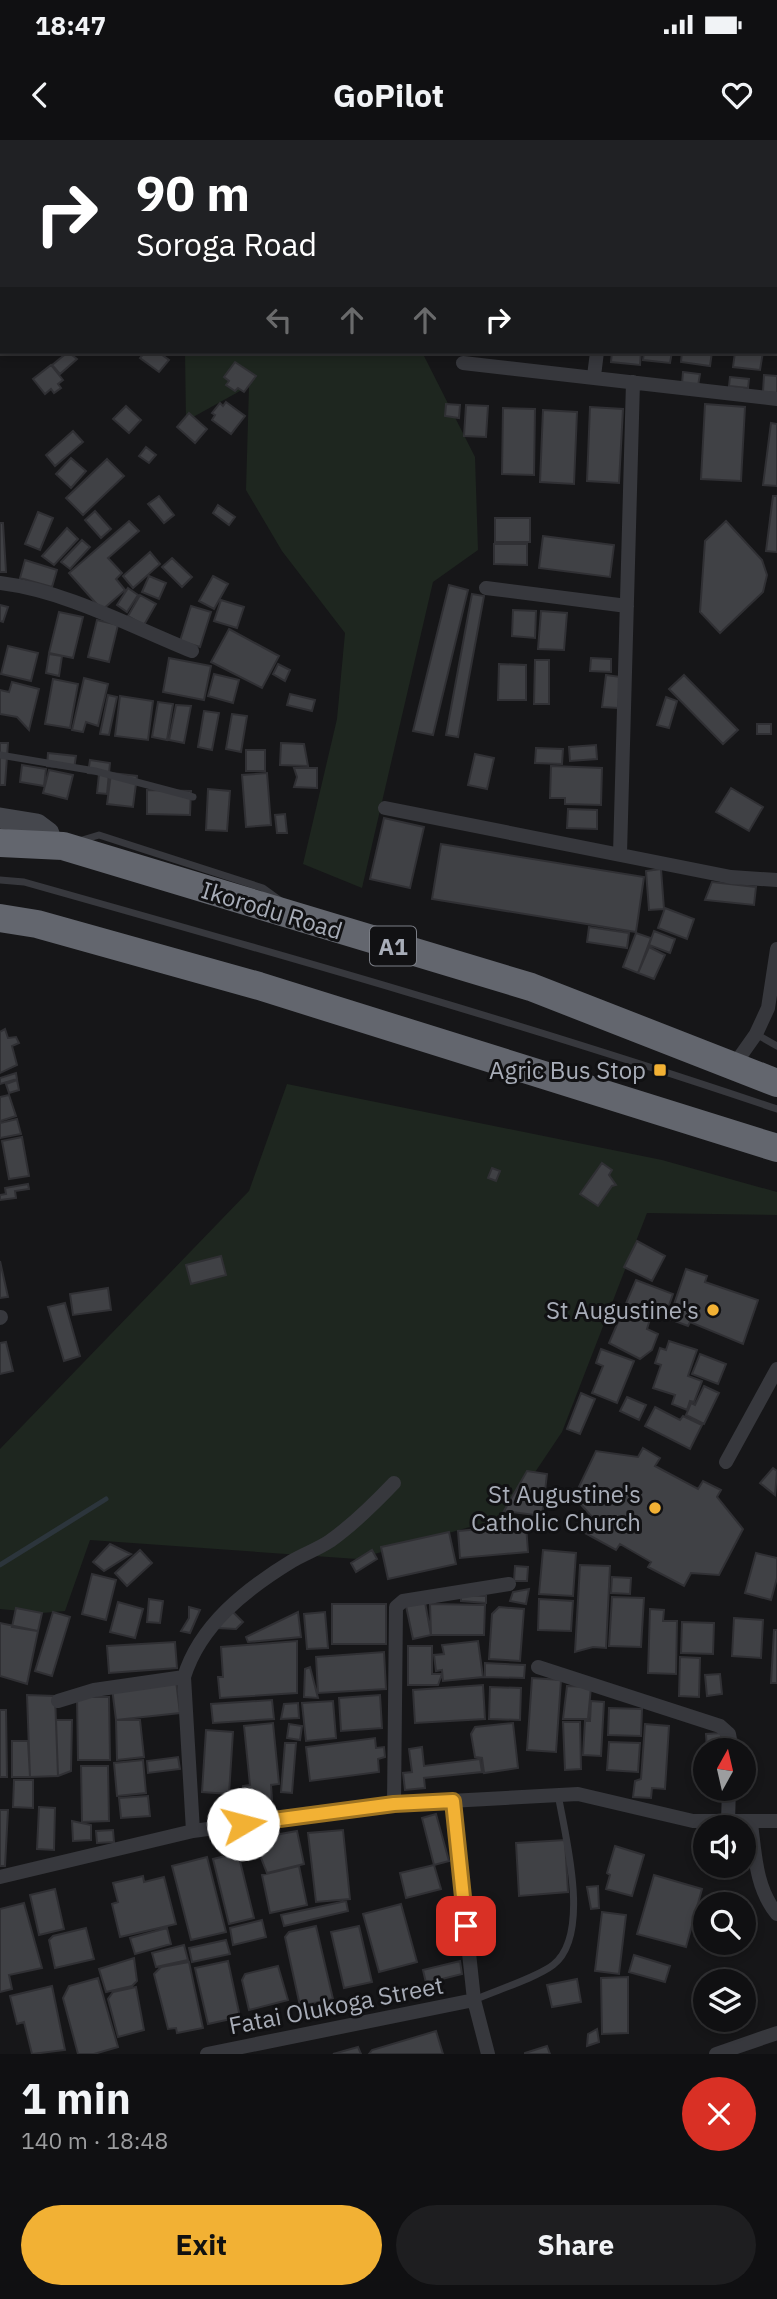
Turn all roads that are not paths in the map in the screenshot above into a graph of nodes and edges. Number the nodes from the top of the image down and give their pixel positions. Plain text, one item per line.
1 (597, 354) edge
2 (463, 363) dead end
3 (594, 376) junction
4 (633, 382) junction
5 (777, 399) edge
6 (0, 583) edge
7 (486, 588) dead end
8 (626, 606) junction
9 (192, 651) dead end
10 (0, 755) edge
11 (192, 797) dead end
12 (385, 808) dead end
13 (0, 818) edge
14 (0, 843) edge
15 (57, 846) junction
16 (620, 855) junction
17 (0, 880) edge
18 (777, 880) edge
19 (0, 918) edge
20 (777, 949) edge
21 (756, 1034) junction
22 (777, 1046) edge
23 (732, 1068) junction
24 (777, 1083) edge
25 (777, 1109) edge
26 (777, 1148) edge
27 (777, 1369) edge
28 (726, 1462) dead end
29 (394, 1483) dead end
30 (509, 1584) dead end
31 (538, 1667) dead end
32 (184, 1677) junction
33 (58, 1701) dead end
34 (730, 1738) edge
35 (558, 1794) junction
36 (453, 1801) junction
37 (394, 1804) junction
38 (693, 1821) edge
39 (777, 1822) edge
40 (756, 1823) edge
41 (193, 1831) junction
42 (756, 1864) edge
43 (0, 1877) edge
44 (777, 1914) edge
45 (474, 2000) junction
46 (777, 2033) edge
47 (259, 2049) edge
48 (207, 2054) edge
49 (488, 2054) edge
50 (716, 2054) edge

1 - 3 street
2 - 3 street
3 - 4 street
4 - 5 street
4 - 8 street
6 - 9 street
7 - 8 street
8 - 16 street
10 - 11 lane
12 - 16 street
13 - 15 street
14 - 15 highway, Ikorodu Road / A1
15 - 23 highway, Ikorodu Road / A1
16 - 18 street
17 - 25 lane
19 - 26 highway
20 - 21 street
21 - 22 lane
21 - 23 street
23 - 24 highway, Ikorodu Road / A1
27 - 28 street
29 - 32 street
30 - 37 street
31 - 34 street
32 - 33 street
32 - 41 street
35 - 36 street
35 - 38 street
35 - 45 lane
36 - 37 street
36 - 45 street
37 - 41 street
39 - 40 street
41 - 43 street
42 - 44 street
45 - 47 street, Fatai Olukoga Street
45 - 49 street
46 - 50 street
47 - 48 street, Fatai Olukoga Street

